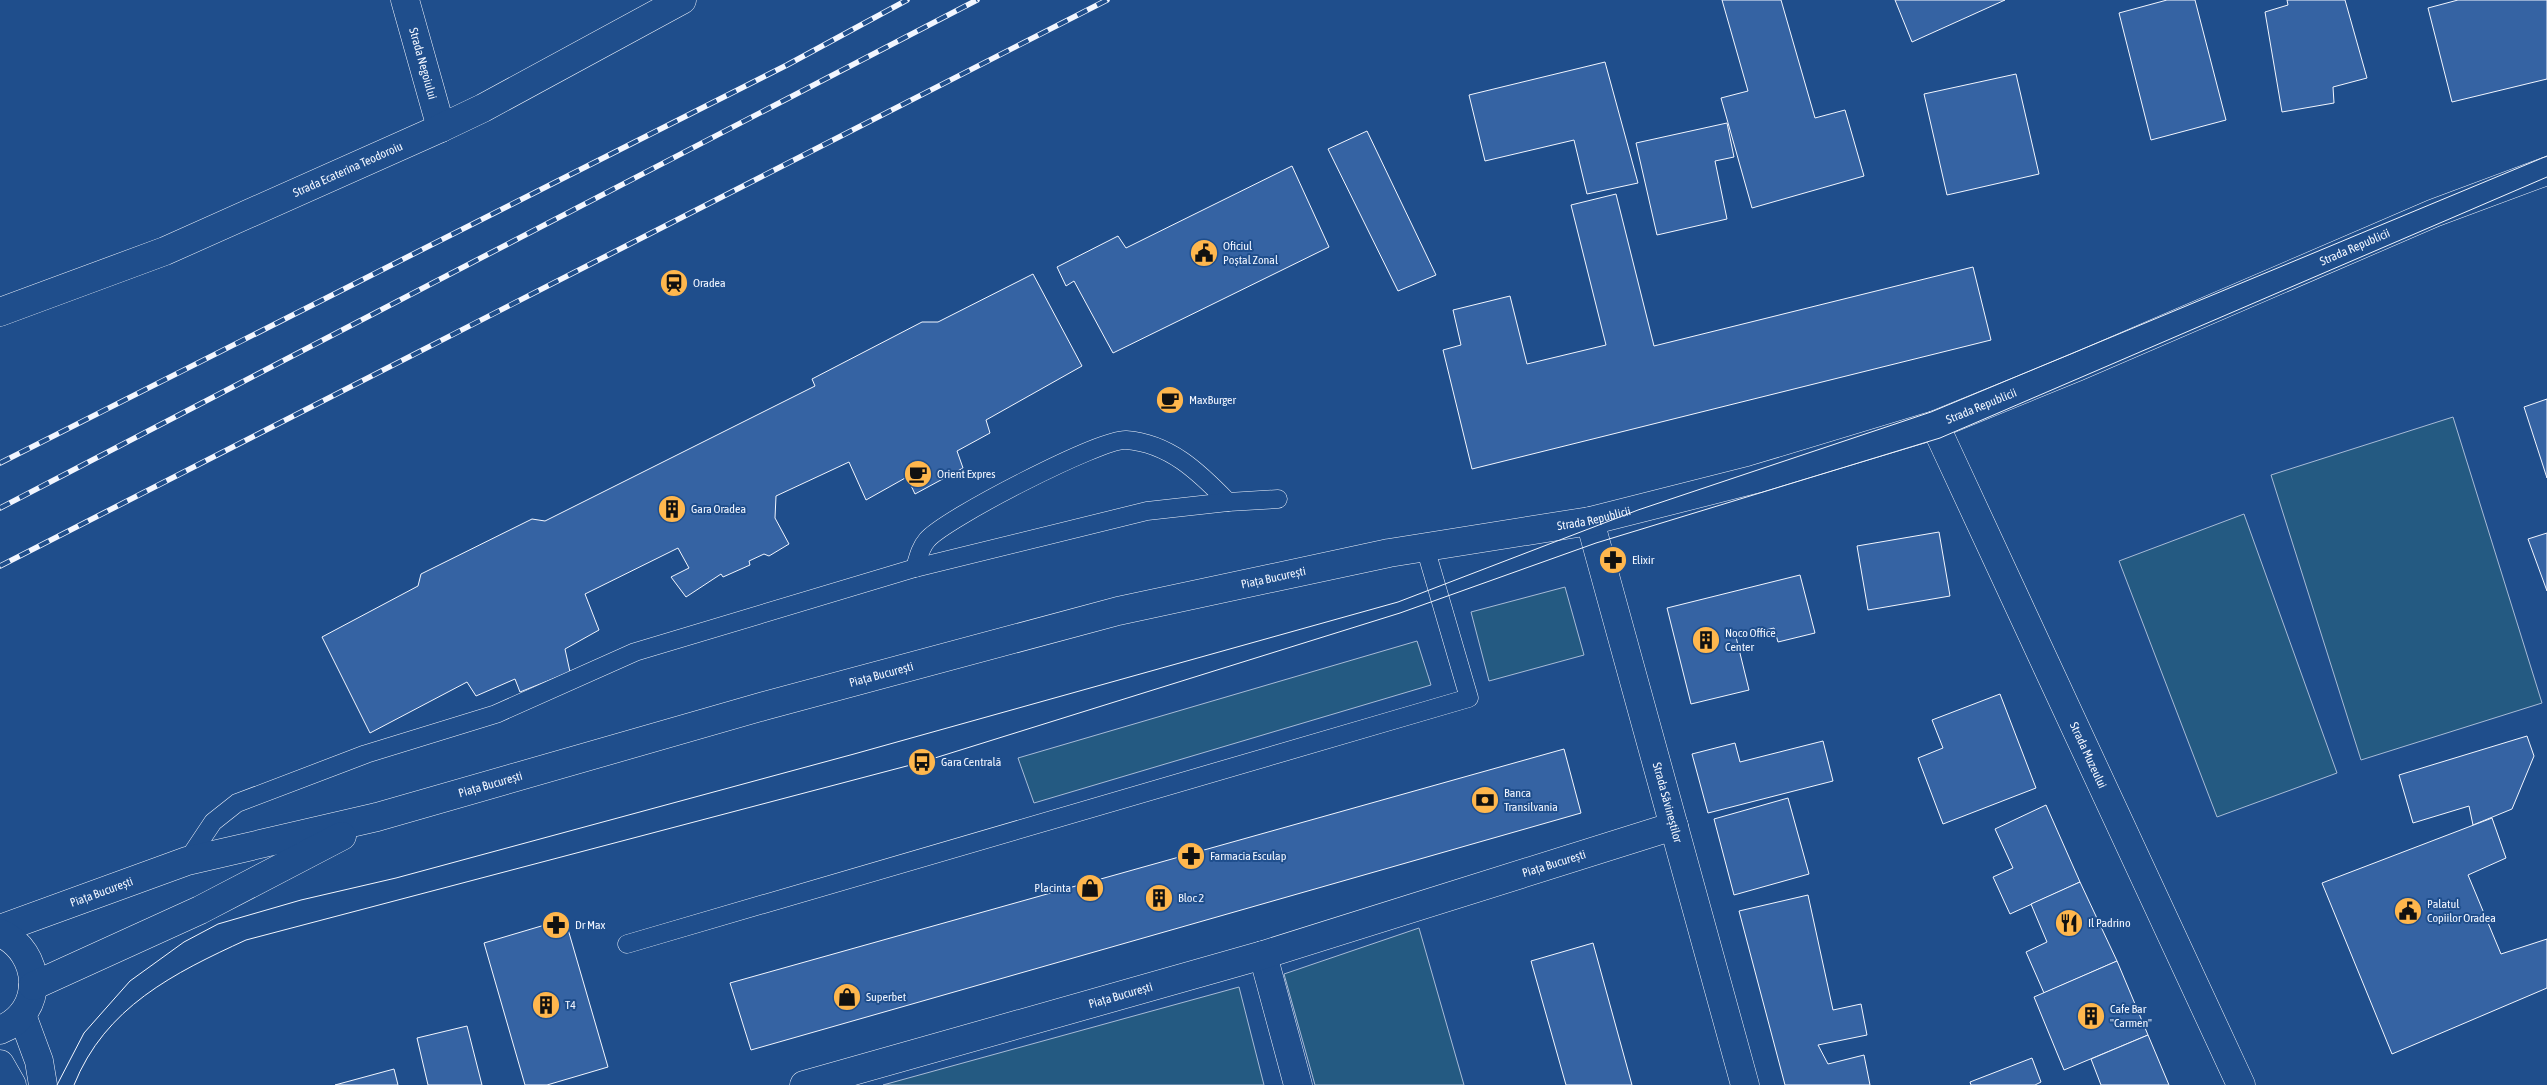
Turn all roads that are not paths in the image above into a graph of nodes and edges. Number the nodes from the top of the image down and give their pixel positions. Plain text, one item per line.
1 (405, 0) edge
2 (682, 0) edge
3 (441, 128) junction
4 (2547, 172) edge
5 (0, 312) edge
6 (1935, 425) junction
7 (1278, 500) dead end
8 (1228, 502) junction
9 (1590, 521) junction
10 (1425, 547) junction
11 (1389, 552) joint
12 (916, 568) junction
13 (377, 817) junction
14 (1674, 826) junction
15 (188, 861) junction
16 (0, 931) edge
17 (627, 944) dead end
18 (1263, 955) junction
19 (33, 986) junction
20 (11, 1023) edge
21 (0, 1064) edge
22 (12, 1085) edge
23 (43, 1085) edge
24 (804, 1085) edge
25 (1298, 1085) edge
26 (1745, 1085) edge
27 (2241, 1085) edge

1 - 3 main road, Strada Negoiului
2 - 3 main road, Strada Ecaterina Teodoroiu
3 - 5 main road, Strada Ecaterina Teodoroiu
4 - 6 main road, Strada Republicii
6 - 9 main road, Strada Republicii
6 - 27 main road, Strada Muzeului
7 - 8 lane
8 - 12 lane
8 - 12 lane
9 - 10 main road, Strada Republicii
9 - 14 main road, Strada Săvineștilor
10 - 11 main road, Strada Republicii
10 - 17 lane
11 - 13 main road, Piața București
12 - 15 lane
13 - 15 main road, Piața București
13 - 19 main road, Piața București
14 - 18 main road, Piața București
14 - 26 main road, Strada Săvineștilor
15 - 16 main road, Piața București
16 - 19 main road
18 - 24 main road, Piața București
18 - 25 main road
19 - 20 main road
20 - 23 main road
21 - 22 main road

